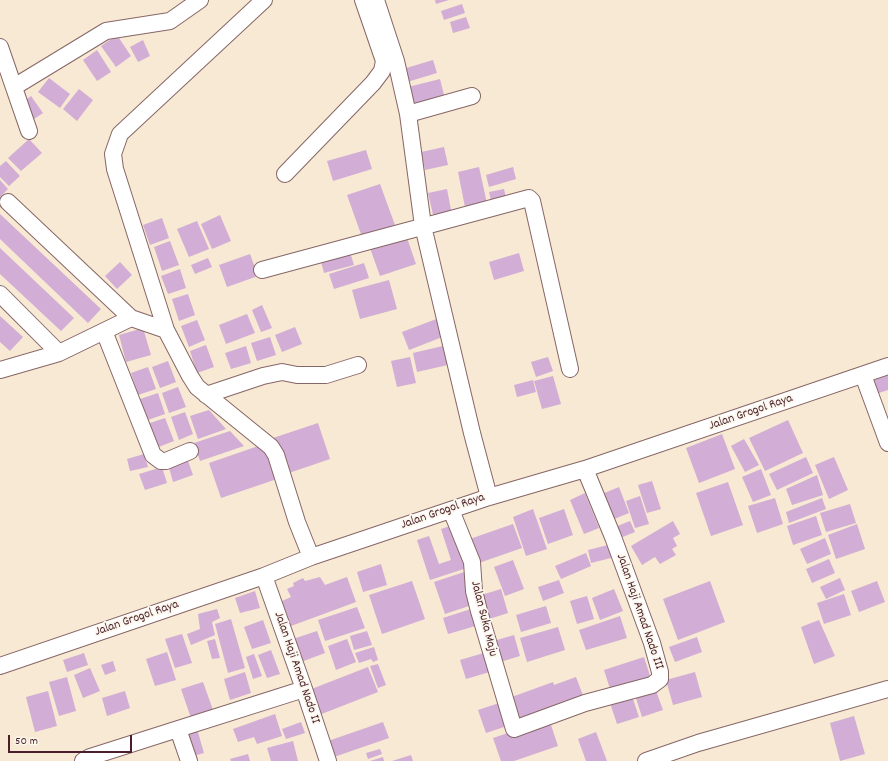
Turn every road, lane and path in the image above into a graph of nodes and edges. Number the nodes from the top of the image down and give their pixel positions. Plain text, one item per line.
1 (200, 0) edge
2 (264, 0) edge
3 (363, 0) edge
4 (376, 0) edge
5 (0, 47) edge
6 (14, 87) junction
7 (472, 96) dead end
8 (408, 114) junction
9 (29, 131) dead end
10 (285, 174) dead end
11 (8, 202) dead end
12 (423, 226) junction
13 (262, 270) dead end
14 (0, 294) edge
15 (131, 318) junction
16 (166, 330) junction
17 (104, 331) junction
18 (59, 353) junction
19 (358, 364) dead end
20 (888, 366) edge
21 (570, 369) dead end
22 (0, 370) edge
23 (863, 375) junction
24 (206, 395) junction
25 (888, 443) edge
26 (190, 451) dead end
27 (585, 469) junction
28 (489, 497) junction
29 (451, 510) junction
30 (308, 550) junction
31 (264, 576) junction
32 (0, 666) edge
33 (304, 689) junction
34 (888, 689) edge
35 (178, 728) junction
36 (514, 729) joint
37 (669, 757) edge
38 (83, 761) edge
39 (189, 761) edge
40 (328, 761) edge
41 (646, 761) edge

1 - 6 street
2 - 16 street
3 - 10 street
4 - 8 street
5 - 6 street
6 - 9 street
7 - 8 street
8 - 12 street
11 - 15 street
12 - 13 street
12 - 21 street
12 - 28 street
14 - 18 street
15 - 16 street
15 - 17 street
16 - 24 street
17 - 18 street
17 - 26 street
18 - 22 street
19 - 24 street
20 - 23 street, Jalan Grogol Raya
23 - 25 street
23 - 27 street, Jalan Grogol Raya
24 - 30 street
27 - 28 street, Jalan Grogol Raya
27 - 36 street, Jalan Haji Amad Nado III
28 - 29 street, Jalan Grogol Raya
29 - 30 street, Jalan Grogol Raya
29 - 36 street, Jalan Suka Maju
30 - 31 street, Jalan Grogol Raya
31 - 32 street, Jalan Grogol Raya
31 - 33 street, Jalan Haji Amad Nado II
33 - 35 street
33 - 40 street, Jalan Haji Amad Nado II
34 - 37 street
35 - 38 street
35 - 39 street
37 - 41 street

